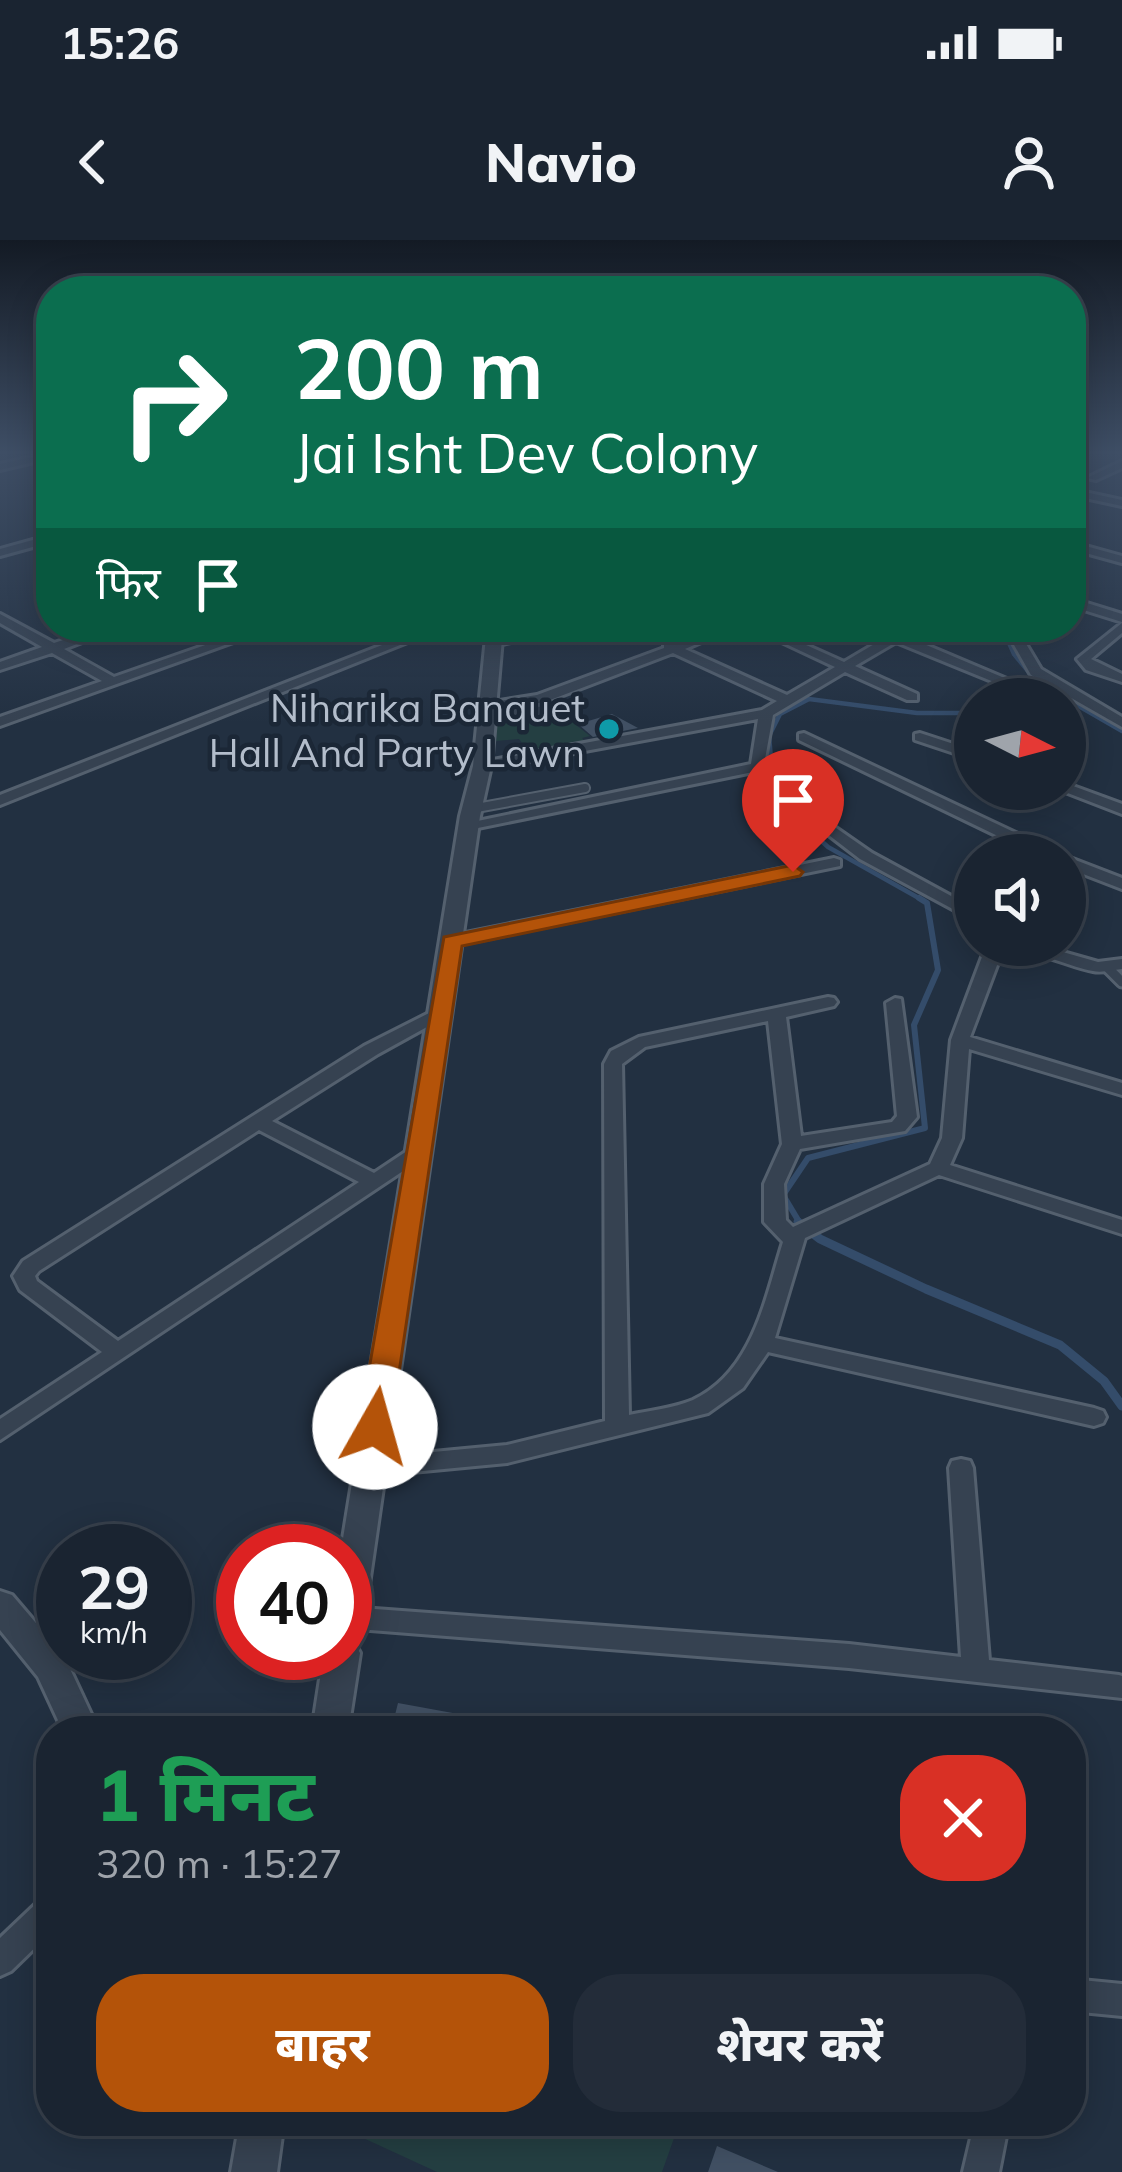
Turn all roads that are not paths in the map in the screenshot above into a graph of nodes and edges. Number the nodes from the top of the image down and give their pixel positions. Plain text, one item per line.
1 (33, 543) edge
2 (1086, 549) edge
3 (0, 553) edge
4 (1122, 560) edge
5 (1086, 608) edge
6 (1122, 622) edge
7 (3, 623) edge
8 (36, 641) edge
9 (39, 642) edge
10 (69, 642) edge
11 (226, 642) edge
12 (402, 642) edge
13 (494, 642) edge
14 (682, 642) edge
15 (788, 642) edge
16 (888, 642) edge
17 (908, 642) edge
18 (1019, 642) edge
19 (669, 646) junction
20 (50, 648) junction
21 (0, 666) edge
22 (844, 668) junction
23 (996, 678) edge
24 (1122, 678) edge
25 (113, 682) junction
26 (913, 698) dead end
27 (788, 701) junction
28 (550, 710) dead end
29 (487, 711) junction
30 (766, 713) junction
31 (0, 722) edge
32 (1122, 723) edge
33 (804, 736) dead end
34 (920, 737) dead end
35 (954, 749) edge
36 (482, 766) junction
37 (585, 788) dead end
38 (1086, 795) edge
39 (0, 800) edge
40 (1122, 809) edge
41 (469, 819) junction
42 (826, 826) dead end
43 (1007, 834) edge
44 (834, 863) dead end
45 (1086, 869) edge
46 (1122, 884) edge
47 (954, 904) edge
48 (452, 941) junction
49 (1086, 963) edge
50 (989, 966) edge
51 (1117, 971) edge
52 (828, 1002) dead end
53 (895, 1003) dead end
54 (439, 1013) junction
55 (776, 1013) junction
56 (960, 1040) junction
57 (1122, 1089) edge
58 (256, 1121) junction
59 (792, 1144) junction
60 (414, 1155) junction
61 (938, 1168) junction
62 (374, 1181) junction
63 (1122, 1227) edge
64 (801, 1232) junction
65 (762, 1343) junction
66 (116, 1351) junction
67 (1094, 1417) dead end
68 (616, 1427) junction
69 (0, 1431) edge
70 (370, 1467) junction
71 (961, 1468) dead end
72 (362, 1524) edge
73 (4, 1621) edge
74 (372, 1636) edge
75 (976, 1671) junction
76 (338, 1680) edge
77 (1119, 1688) dead end
78 (74, 1716) edge
79 (332, 1716) edge
80 (36, 1925) edge
81 (0, 1960) edge
82 (1086, 1996) edge
83 (1122, 2000) edge
84 (260, 2136) edge
85 (989, 2136) edge
86 (254, 2172) edge
87 (981, 2172) edge

1 - 3 street
2 - 4 street
5 - 6 street
6 - 24 street
7 - 8 street
9 - 20 street
10 - 20 street
11 - 25 street
12 - 39 street
13 - 29 street
14 - 19 street
15 - 22 street
16 - 22 street
17 - 23 street
18 - 32 street
19 - 27 street
19 - 29 street
20 - 21 street
20 - 25 street
22 - 26 street
22 - 27 street
25 - 31 street
27 - 30 street
28 - 29 lane
29 - 36 street
30 - 36 street
30 - 41 street
33 - 43 street
34 - 35 street
36 - 41 street
37 - 41 lane
38 - 40 street
41 - 48 street
42 - 47 street
44 - 48 street
45 - 46 street
48 - 54 street
49 - 51 street
50 - 56 street
52 - 55 street
53 - 59 street
54 - 58 street
54 - 60 street
55 - 59 street
55 - 68 street
56 - 57 street
56 - 61 street
58 - 62 street
58 - 66 street
59 - 64 street
60 - 62 street
60 - 70 street
61 - 63 street
61 - 64 street
62 - 66 street
64 - 65 street
65 - 67 street
65 - 68 street
66 - 69 street
68 - 70 street
70 - 72 street
71 - 75 street
73 - 78 street
74 - 75 street
75 - 77 street
76 - 79 street
80 - 81 street
82 - 83 street
84 - 86 street
85 - 87 street

